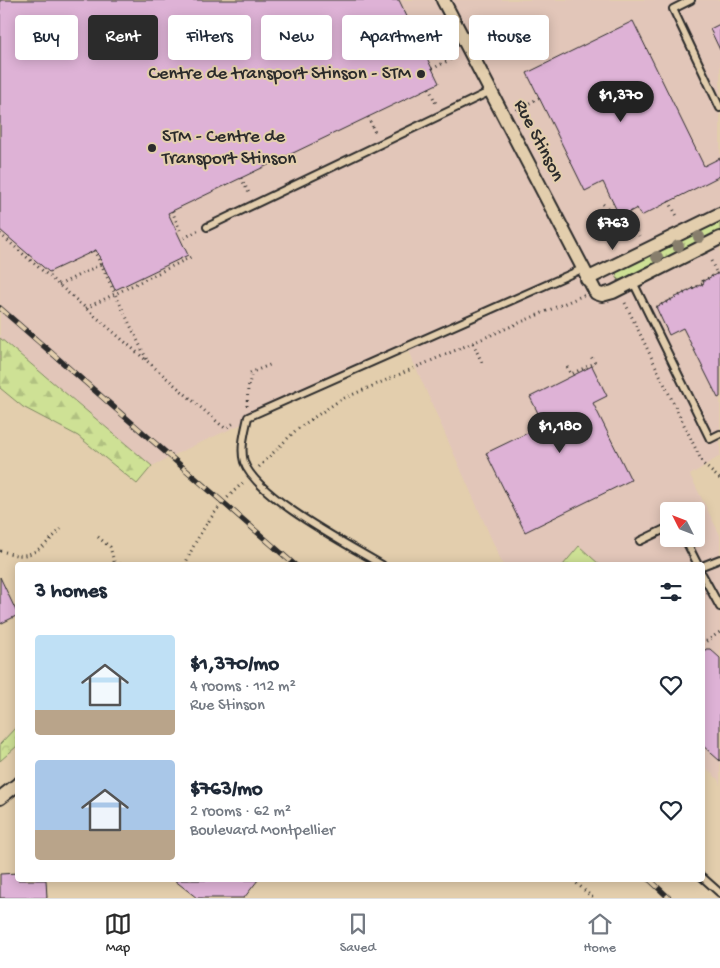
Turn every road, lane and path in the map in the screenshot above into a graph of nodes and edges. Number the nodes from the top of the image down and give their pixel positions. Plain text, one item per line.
1 (443, 0) edge
2 (691, 0) edge
3 (449, 60) edge
4 (432, 69) dead end
5 (429, 88) dead end
6 (491, 92) junction
7 (539, 98) dead end
8 (438, 107) dead end
9 (720, 108) edge
10 (516, 110) dead end
11 (368, 118) dead end
12 (377, 136) dead end
13 (241, 178) dead end
14 (250, 197) dead end
15 (669, 201) dead end
16 (603, 204) dead end
17 (172, 211) dead end
18 (720, 214) edge
19 (678, 218) dead end
20 (207, 227) joint
21 (180, 230) dead end
22 (0, 234) edge
23 (639, 236) dead end
24 (184, 238) dead end
25 (720, 238) edge
26 (94, 250) dead end
27 (193, 256) dead end
28 (711, 261) dead end
29 (101, 264) junction
30 (718, 273) edge
31 (585, 274) junction
32 (633, 282) junction
33 (58, 285) junction
34 (115, 294) junction
35 (579, 297) dead end
36 (625, 303) dead end
37 (656, 307) dead end
38 (85, 308) junction
39 (473, 342) junction
40 (590, 355) dead end
41 (148, 362) junction
42 (482, 363) dead end
43 (272, 364) dead end
44 (567, 367) dead end
45 (248, 416) junction
46 (221, 425) dead end
47 (720, 434) edge
48 (251, 475) junction
49 (720, 480) edge
50 (61, 530) dead end
51 (660, 531) edge
52 (98, 537) dead end
53 (640, 541) dead end
54 (690, 548) edge
55 (0, 551) edge
56 (720, 558) edge
57 (114, 562) edge
58 (186, 562) edge
59 (377, 562) edge
60 (696, 562) edge
61 (705, 565) edge
62 (705, 580) edge
63 (720, 608) edge
64 (720, 632) edge
65 (705, 642) edge
66 (15, 786) edge
67 (0, 798) edge
68 (705, 880) edge
69 (575, 882) edge
70 (720, 893) edge
71 (593, 898) edge

1 - 6 street, Rue Stinson
2 - 9 lane
3 - 4 path
5 - 8 path
6 - 20 lane
6 - 31 street, Rue Stinson
7 - 10 path
11 - 12 path
13 - 14 path
15 - 19 path
16 - 23 path
17 - 21 path
18 - 31 street
20 - 24 path
22 - 33 path
25 - 32 street
26 - 29 path
27 - 34 path
28 - 30 path
29 - 33 path
29 - 34 path
30 - 37 path
31 - 32 street, Rue Stinson
31 - 45 lane
32 - 47 lane
33 - 38 path
34 - 38 path
34 - 41 path
35 - 39 path
36 - 49 path
38 - 41 path
39 - 42 path
39 - 48 path
40 - 44 path
41 - 46 path
43 - 45 path
45 - 48 lane
48 - 58 path
48 - 59 lane
50 - 55 path
51 - 53 lane
52 - 57 path
54 - 60 lane
56 - 61 lane
62 - 63 lane
64 - 65 path
66 - 67 street
68 - 70 lane
69 - 71 path

